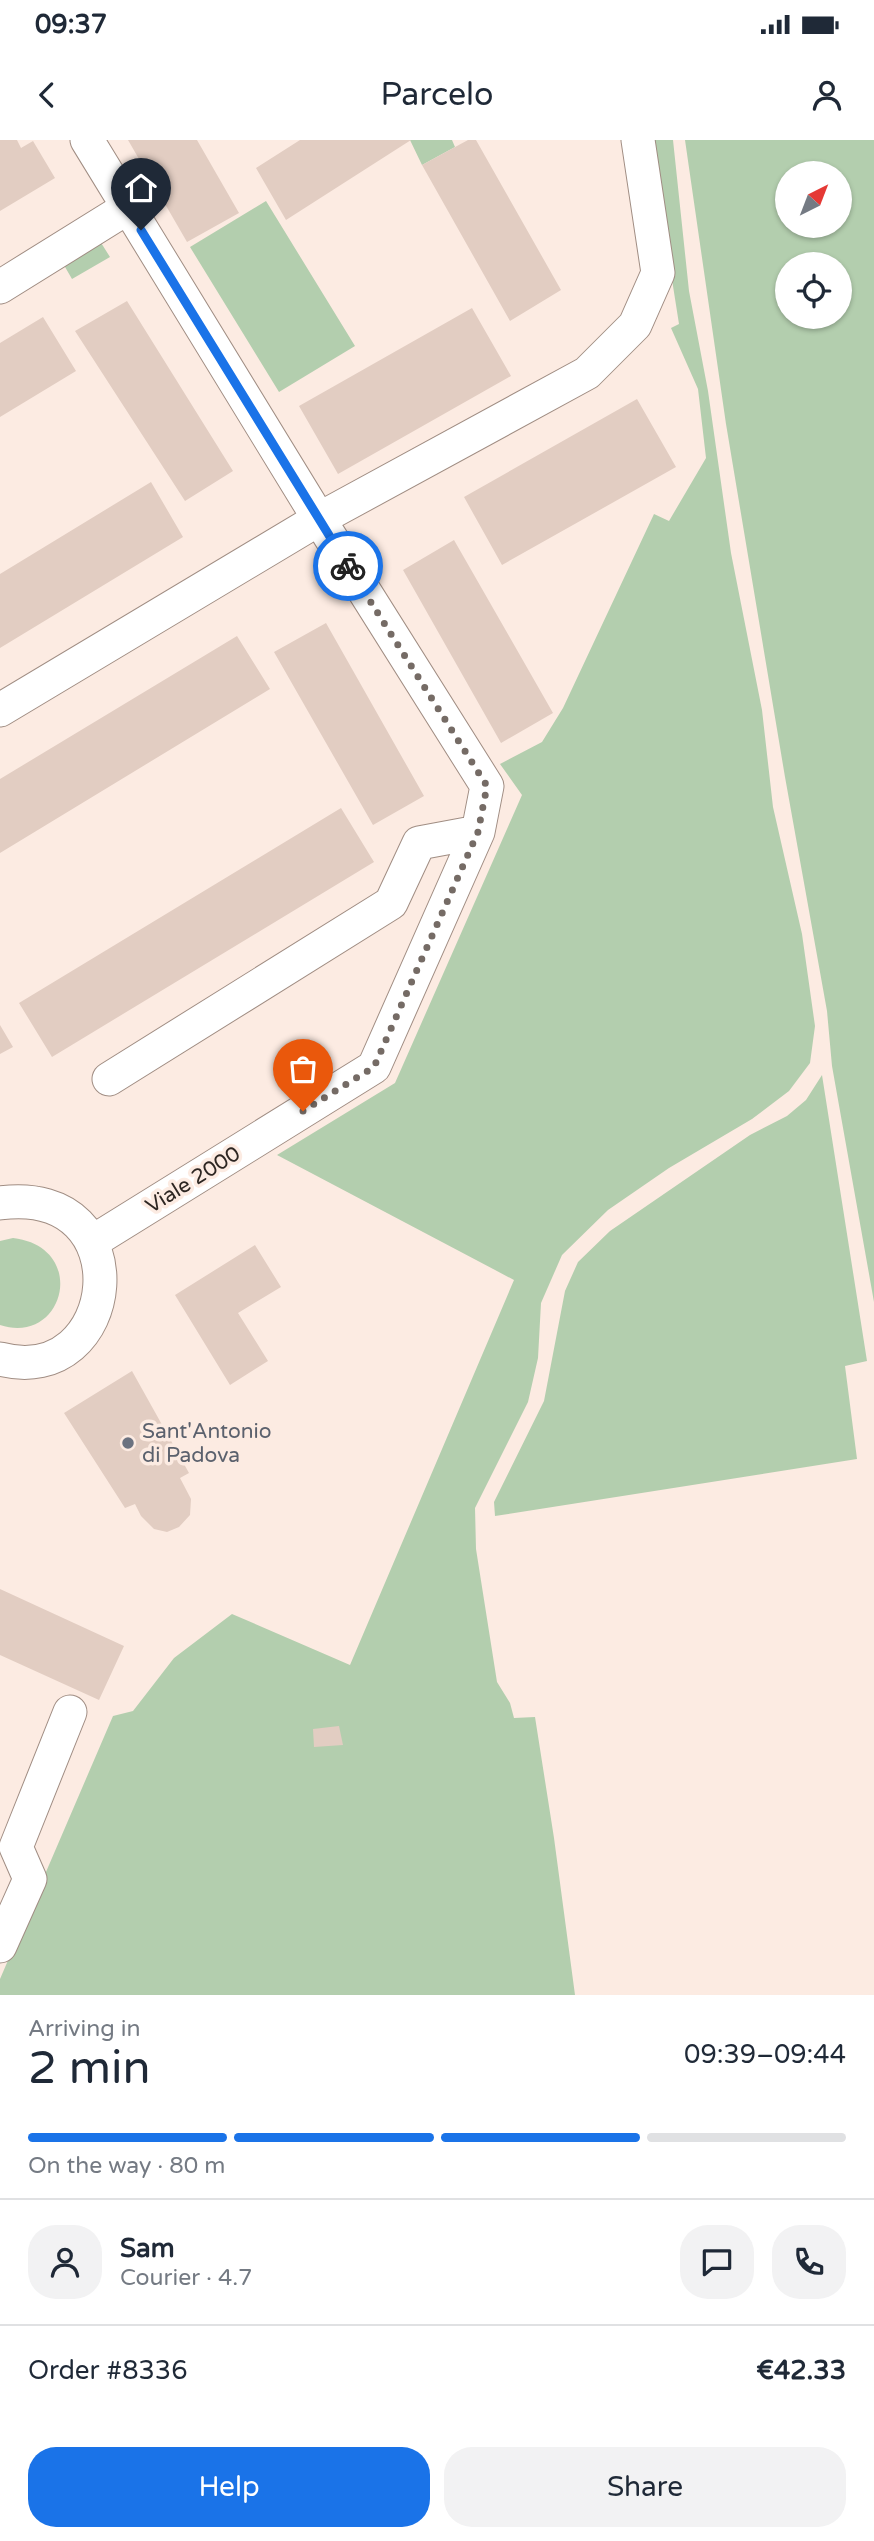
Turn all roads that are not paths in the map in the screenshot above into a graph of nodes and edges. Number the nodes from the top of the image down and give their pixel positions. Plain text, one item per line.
1 (87, 140) edge
2 (638, 140) edge
3 (127, 208) junction
4 (0, 287) edge
5 (319, 519) junction
6 (0, 710) edge
7 (478, 832) junction
8 (391, 903) junction
9 (446, 905) junction
10 (109, 1079) dead end
11 (0, 1203) edge
12 (92, 1242) junction
13 (0, 1359) edge
14 (70, 1712) dead end
15 (0, 1946) edge

1 - 3 street, Viale 2000
2 - 5 street
3 - 4 street
3 - 5 street, Viale 2000
5 - 6 street
5 - 7 street, Viale 2000
7 - 8 street
7 - 9 street, Viale 2000
8 - 9 street
8 - 10 street
9 - 12 street, Viale 2000
11 - 12 street
12 - 13 street
14 - 15 street

